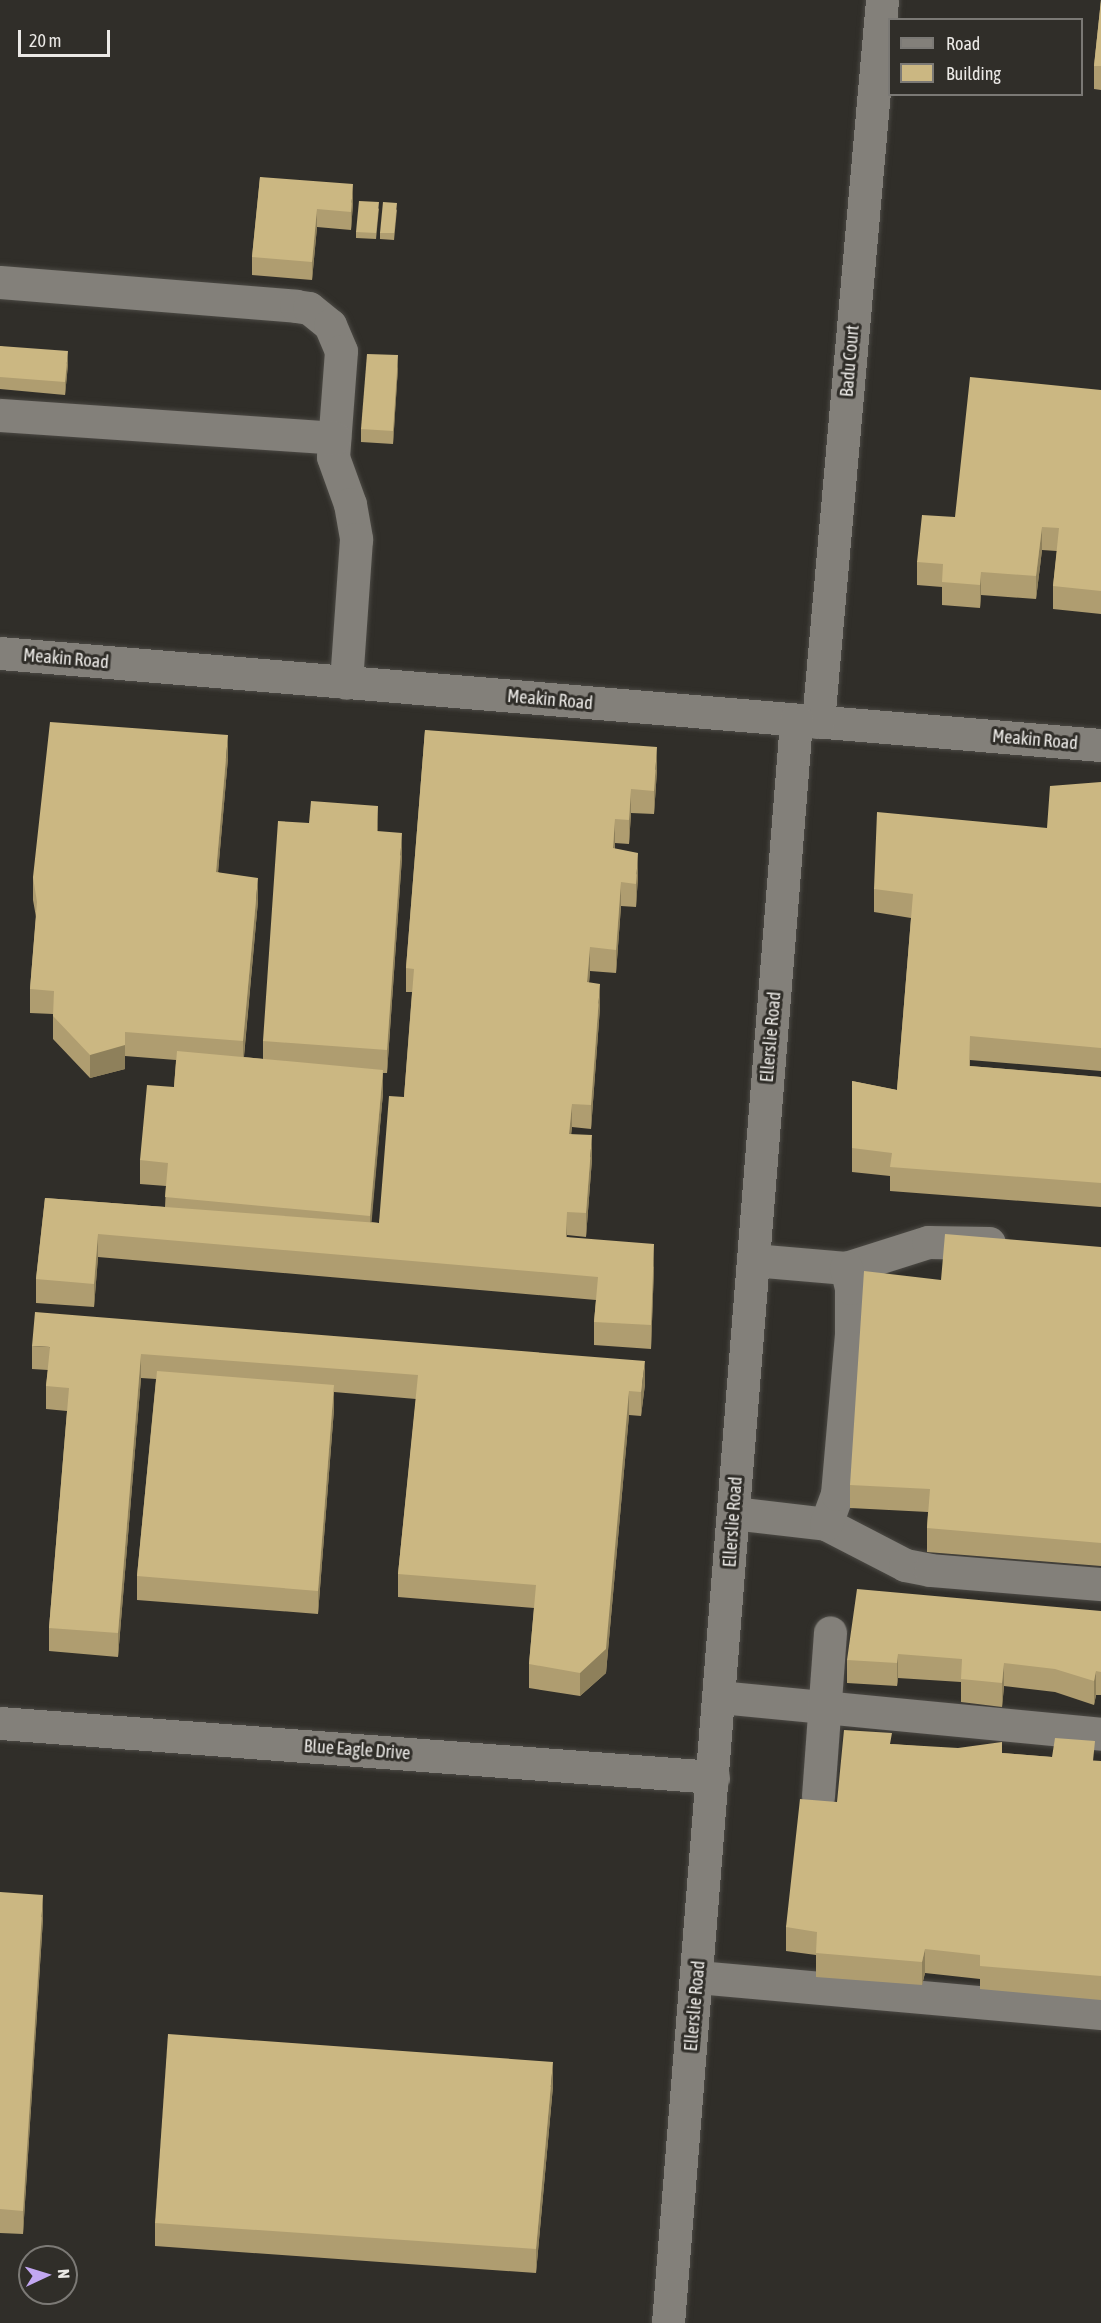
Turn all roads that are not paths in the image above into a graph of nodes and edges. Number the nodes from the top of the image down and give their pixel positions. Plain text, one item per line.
1 (882, 0) edge
2 (0, 282) edge
3 (0, 415) edge
4 (334, 438) junction
5 (0, 653) edge
6 (346, 683) junction
7 (807, 721) junction
8 (1101, 745) edge
9 (1018, 1245) edge
10 (753, 1260) junction
11 (846, 1268) junction
12 (733, 1513) junction
13 (826, 1524) junction
14 (1101, 1584) edge
15 (830, 1632) dead end
16 (719, 1697) junction
17 (824, 1707) junction
18 (0, 1724) edge
19 (1101, 1734) edge
20 (713, 1777) junction
21 (818, 1796) dead end
22 (697, 1977) junction
23 (1101, 2013) edge
24 (668, 2323) edge

1 - 7 street, Badu Court
2 - 4 street
3 - 4 street
4 - 6 street
5 - 6 street, Meakin Road
6 - 7 street, Meakin Road
7 - 8 street, Meakin Road
7 - 10 street, Ellerslie Road
9 - 11 street
10 - 11 street
10 - 12 street, Ellerslie Road
11 - 13 street
12 - 13 street
12 - 16 street, Ellerslie Road
13 - 14 street
15 - 17 street
16 - 17 street
16 - 20 street, Ellerslie Road
17 - 19 street
17 - 21 street
18 - 20 street, Blue Eagle Drive
20 - 22 street, Ellerslie Road
22 - 23 street
22 - 24 street, Ellerslie Road

